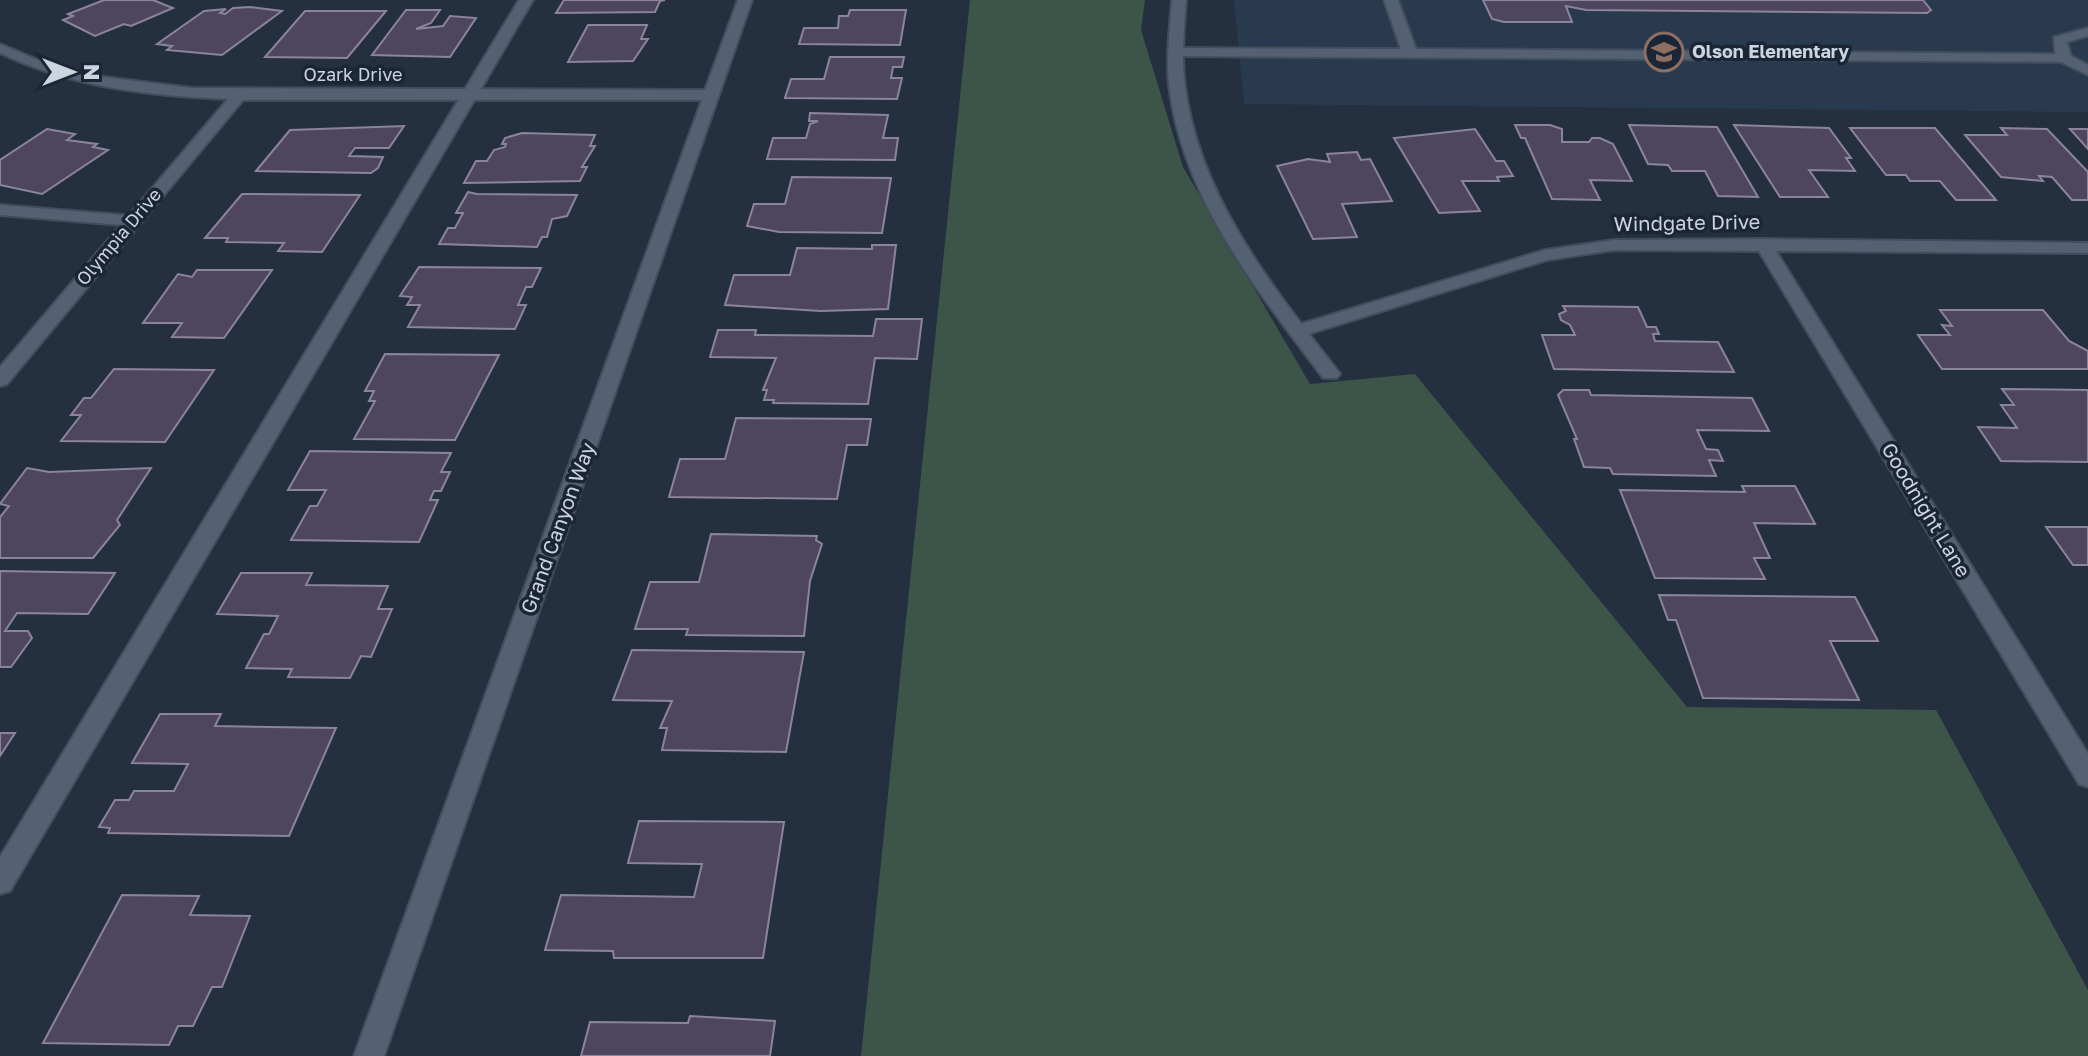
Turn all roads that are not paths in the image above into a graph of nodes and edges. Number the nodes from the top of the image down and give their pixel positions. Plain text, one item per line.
1 (526, 0) edge
2 (745, 0) edge
3 (1179, 0) edge
4 (1391, 0) edge
5 (2088, 32) edge
6 (0, 48) edge
7 (1176, 52) junction
8 (1410, 54) junction
9 (2064, 58) junction
10 (2088, 71) edge
11 (239, 95) junction
12 (470, 95) junction
13 (713, 95) junction
14 (0, 210) edge
15 (134, 221) junction
16 (1763, 244) junction
17 (2088, 248) edge
18 (1298, 331) junction
19 (1330, 374) dead end
20 (0, 380) edge
21 (2088, 776) edge
22 (0, 882) edge
23 (369, 1056) edge

1 - 12 street
2 - 13 street, Grand Canyon Way
3 - 7 street
4 - 8 street
5 - 9 street
6 - 11 street, Ozark Drive
7 - 8 street
7 - 18 street
8 - 9 street
9 - 10 street
11 - 12 street, Ozark Drive
11 - 15 street, Olympia Drive
12 - 13 street, Ozark Drive
12 - 22 street
13 - 23 street, Grand Canyon Way
14 - 15 street
15 - 20 street, Olympia Drive
16 - 17 street, Windgate Drive
16 - 18 street, Windgate Drive
16 - 21 street, Goodnight Lane
18 - 19 street

